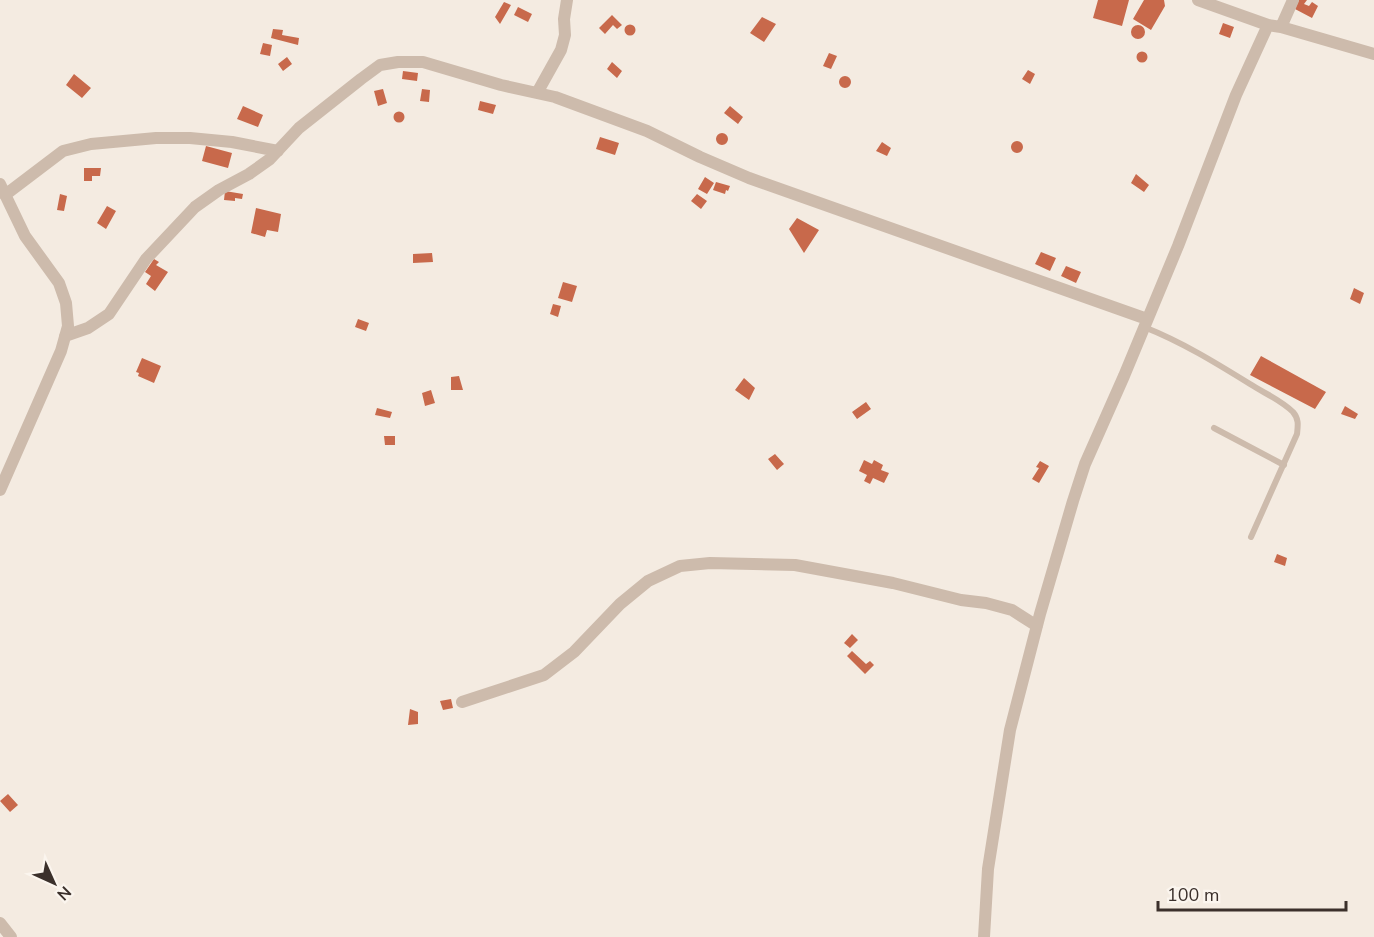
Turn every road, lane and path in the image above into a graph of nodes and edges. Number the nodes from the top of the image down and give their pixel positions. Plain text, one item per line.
1 (567, 0) edge
2 (1198, 0) edge
3 (1293, 0) edge
4 (1268, 25) junction
5 (1281, 27) junction
6 (1374, 54) edge
7 (537, 93) junction
8 (278, 151) junction
9 (3, 189) edge
10 (1145, 322) junction
11 (65, 336) junction
12 (1214, 428) dead end
13 (1284, 465) junction
14 (0, 490) edge
15 (1251, 537) dead end
16 (1037, 626) junction
17 (462, 702) dead end
18 (0, 923) edge
19 (11, 937) edge
20 (984, 937) edge

1 - 7 street
2 - 4 street
3 - 5 street
4 - 5 street
4 - 10 street
5 - 6 street
7 - 8 street
7 - 10 street
8 - 9 street
8 - 11 street
9 - 11 street
10 - 13 lane
10 - 16 street
11 - 14 street
12 - 13 lane
13 - 15 lane
16 - 17 street
16 - 20 street
18 - 19 street

